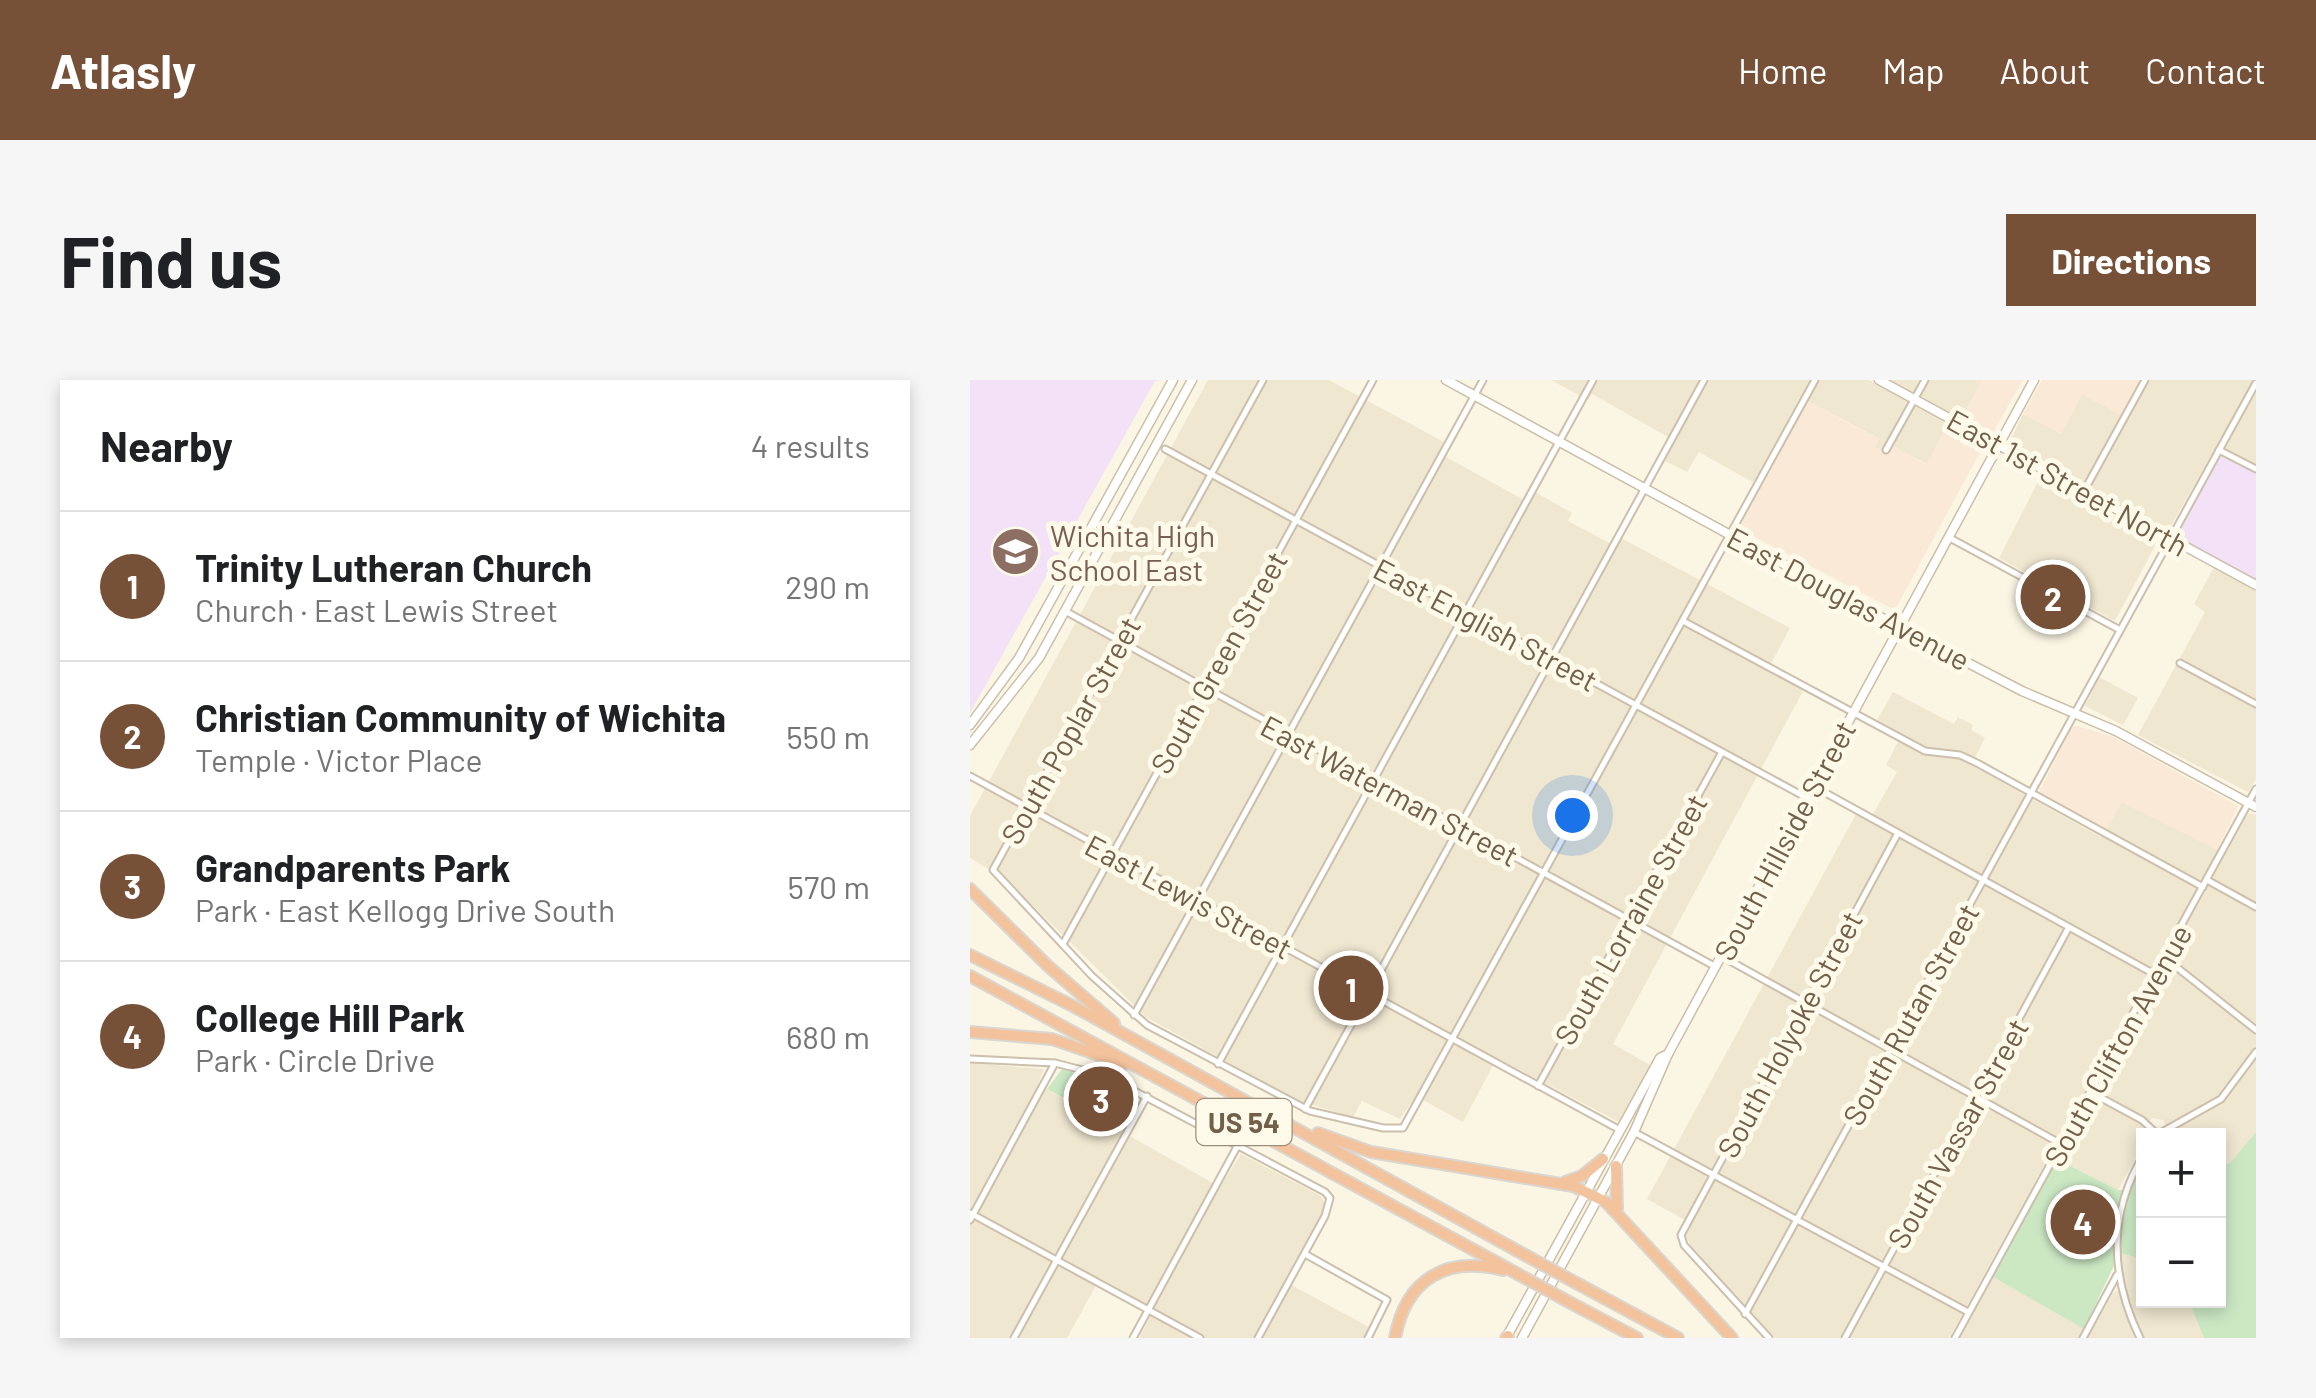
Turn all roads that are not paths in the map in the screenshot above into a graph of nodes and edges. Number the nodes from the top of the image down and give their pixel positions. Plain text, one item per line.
1 (1173, 380) edge
2 (1192, 380) edge
3 (1262, 380) edge
4 (1373, 380) edge
5 (1446, 380) edge
6 (1483, 380) edge
7 (1593, 380) edge
8 (1704, 380) edge
9 (1815, 380) edge
10 (1879, 380) edge
11 (1924, 380) edge
12 (2034, 380) edge
13 (2145, 380) edge
14 (2256, 383) edge
15 (1474, 395) junction
16 (1914, 399) junction
17 (1559, 441) junction
18 (1997, 444) junction
19 (1165, 449) dead end
20 (1886, 450) dead end
21 (2219, 450) junction
22 (2256, 470) edge
23 (1211, 475) junction
24 (1644, 488) junction
25 (2084, 492) junction
26 (1295, 521) junction
27 (1730, 535) junction
28 (1948, 537) junction
29 (2170, 538) junction
30 (1381, 567) junction
31 (2256, 585) edge
32 (1065, 612) junction
33 (1466, 612) junction
34 (1683, 622) junction
35 (1899, 627) junction
36 (2120, 630) junction
37 (1119, 642) junction
38 (1551, 659) junction
39 (2180, 663) dead end
40 (1203, 689) junction
41 (2256, 704) edge
42 (1637, 706) junction
43 (1853, 712) junction
44 (2075, 714) junction
45 (970, 726) edge
46 (1290, 735) junction
47 (970, 745) edge
48 (1722, 752) junction
49 (970, 776) edge
50 (1373, 781) junction
51 (1813, 786) junction
52 (2256, 788) edge
53 (2031, 794) junction
54 (1807, 798) junction
55 (2252, 805) edge
56 (1027, 808) junction
57 (1459, 828) junction
58 (1898, 833) junction
59 (1113, 855) junction
60 (1545, 874) junction
61 (1984, 880) junction
62 (2206, 880) junction
63 (2202, 887) junction
64 (970, 889) edge
65 (1198, 901) junction
66 (2256, 906) edge
67 (1630, 920) junction
68 (2070, 927) junction
69 (1063, 944) junction
70 (1282, 947) junction
71 (970, 956) edge
72 (1722, 956) junction
73 (2166, 958) junction
74 (1716, 967) junction
75 (2156, 975) junction
76 (970, 978) edge
77 (1368, 993) junction
78 (1804, 1003) junction
79 (1134, 1015) junction
80 (2256, 1030) edge
81 (970, 1032) edge
82 (1453, 1039) junction
83 (1152, 1049) junction
84 (1891, 1050) junction
85 (2256, 1052) edge
86 (1668, 1054) junction
87 (970, 1059) edge
88 (1056, 1064) junction
89 (1218, 1064) junction
90 (1164, 1079) junction
91 (1538, 1086) junction
92 (2091, 1092) junction
93 (1148, 1096) junction
94 (1976, 1097) junction
95 (1304, 1108) junction
96 (1270, 1114) junction
97 (2149, 1128) edge
98 (2169, 1128) edge
99 (1620, 1130) junction
100 (1634, 1132) junction
101 (2063, 1144) junction
102 (1238, 1145) junction
103 (1604, 1159) junction
104 (1616, 1166) junction
105 (2136, 1170) edge
106 (1713, 1174) junction
107 (1559, 1183) junction
108 (1585, 1194) junction
109 (1598, 1199) junction
110 (1620, 1214) junction
111 (971, 1216) edge
112 (1797, 1220) junction
113 (1304, 1254) junction
114 (1057, 1260) junction
115 (1884, 1266) junction
116 (2119, 1272) junction
117 (1516, 1273) junction
118 (1148, 1310) junction
119 (1968, 1312) junction
120 (1746, 1314) junction
121 (1600, 1319) junction
122 (1507, 1337) edge
123 (1957, 1337) edge
124 (1014, 1338) edge
125 (1133, 1338) edge
126 (1200, 1338) edge
127 (1258, 1338) edge
128 (1368, 1338) edge
129 (1395, 1338) edge
130 (1522, 1338) edge
131 (1621, 1338) edge
132 (1637, 1338) edge
133 (1678, 1338) edge
134 (1732, 1338) edge
135 (1769, 1338) edge
136 (1844, 1338) edge
137 (2083, 1338) edge
138 (2140, 1338) edge

1 - 45 main road
2 - 32 main road
3 - 23 street, South Poplar Street
4 - 26 street, South Green Street
5 - 15 main road, East Douglas Avenue
6 - 15 street
7 - 17 street
8 - 24 street
9 - 27 street
10 - 16 main road, East 1st Street North
11 - 16 street
12 - 18 main road, South Hillside Street
13 - 25 street
14 - 21 street, South Rutan Street
15 - 17 main road, East Douglas Avenue
15 - 30 street
16 - 18 main road, East 1st Street North
16 - 20 street
17 - 24 main road, East Douglas Avenue
17 - 33 street
18 - 25 main road, East 1st Street North
18 - 28 main road, South Hillside Street
19 - 23 street, East English Street
21 - 22 street
21 - 29 street, South Rutan Street
23 - 26 street, East English Street
23 - 37 street, South Poplar Street
24 - 27 main road, East Douglas Avenue
24 - 38 street
25 - 29 main road, East 1st Street North
26 - 30 street, East English Street
26 - 40 street, South Green Street
27 - 34 street
27 - 35 main road, East Douglas Avenue
28 - 35 main road, South Hillside Street
28 - 36 street
29 - 31 main road, East 1st Street North
29 - 36 street, South Rutan Street
30 - 33 street, East English Street
30 - 46 street
32 - 37 street, East Waterman Street
32 - 47 main road
33 - 38 street, East English Street
33 - 50 street
34 - 42 street
34 - 43 street
35 - 43 main road, South Hillside Street
35 - 44 main road, East Douglas Avenue
36 - 44 street, South Rutan Street
37 - 40 street, East Waterman Street
37 - 56 street, South Poplar Street
38 - 42 street, East English Street
38 - 57 street
39 - 41 street
40 - 46 street, East Waterman Street
40 - 59 street, South Green Street
42 - 48 street, East English Street
42 - 60 street
43 - 51 main road, South Hillside Street
43 - 53 street
44 - 53 street, South Rutan Street
44 - 55 main road, East Douglas Avenue
46 - 50 street, East Waterman Street
46 - 65 street
48 - 54 street, East English Street
48 - 67 street, South Lorraine Street
49 - 56 street, East Lewis Street
50 - 57 street, East Waterman Street
50 - 70 street
51 - 54 main road, South Hillside Street
51 - 58 street
52 - 55 street, South Clifton Avenue
53 - 61 street, South Rutan Street
53 - 63 street
54 - 72 main road, South Hillside Street
55 - 62 street, South Clifton Avenue
56 - 59 street, East Lewis Street
56 - 69 street, South Poplar Street
57 - 60 street, East Waterman Street
57 - 77 street
58 - 61 street
58 - 78 street, South Holyoke Street
59 - 65 street, East Lewis Street
59 - 69 street, South Green Street
60 - 67 street, East Waterman Street
60 - 82 street
61 - 68 street
61 - 84 street, South Rutan Street
62 - 63 street, South Clifton Avenue
62 - 66 street
63 - 73 street, South Clifton Avenue
64 - 83 highway
65 - 70 street, East Lewis Street
65 - 79 street
67 - 74 street, East Waterman Street
67 - 91 street, South Lorraine Street
68 - 75 street
68 - 94 street, South Vassar Street
69 - 79 street
70 - 77 street, East Lewis Street
70 - 89 street
71 - 83 highway, US 54
72 - 74 main road, South Hillside Street
72 - 78 street
73 - 75 street, South Clifton Avenue
73 - 80 street
74 - 86 main road, South Hillside Street
75 - 92 street, South Clifton Avenue
76 - 90 highway, US 54
77 - 82 street, East Lewis Street
77 - 95 street
78 - 84 street
78 - 106 street, South Holyoke Street
79 - 89 street
81 - 90 highway
82 - 91 street, East Lewis Street
82 - 95 street
83 - 96 highway, US 54
84 - 94 street
84 - 112 street, South Rutan Street
85 - 98 street
86 - 99 main road, South Hillside Street
86 - 100 main road, South Hillside Street
87 - 88 street
88 - 93 street
88 - 111 street
89 - 95 street
90 - 117 highway, US 54
91 - 99 street, East Lewis Street
92 - 97 street
92 - 101 street, South Clifton Avenue
93 - 102 street
93 - 114 street
94 - 101 street
94 - 115 street, South Vassar Street
96 - 107 highway
96 - 133 highway, US 54, bridge
99 - 103 main road, South Hillside Street
100 - 104 main road, South Hillside Street
100 - 106 street
101 - 119 street, South Clifton Avenue
102 - 113 street
102 - 118 street
103 - 107 highway
103 - 108 main road, South Hillside Street
104 - 109 main road, South Hillside Street
104 - 110 highway
105 - 116 street
106 - 112 street
106 - 120 street, South Holyoke Street
107 - 108 highway
108 - 109 highway
108 - 122 main road, South Hillside Street
109 - 110 highway
109 - 130 main road, South Hillside Street
110 - 134 highway
111 - 114 street
112 - 115 street
112 - 120 street, South Rutan Street
113 - 127 street
113 - 128 street
114 - 118 street
114 - 124 street
115 - 119 street
115 - 136 street, South Vassar Street
116 - 137 street
116 - 138 street
117 - 121 highway, US 54, bridge
117 - 129 highway
118 - 125 street
118 - 126 street
119 - 123 street, South Clifton Avenue
120 - 135 street
121 - 131 highway
121 - 132 highway, US 54

